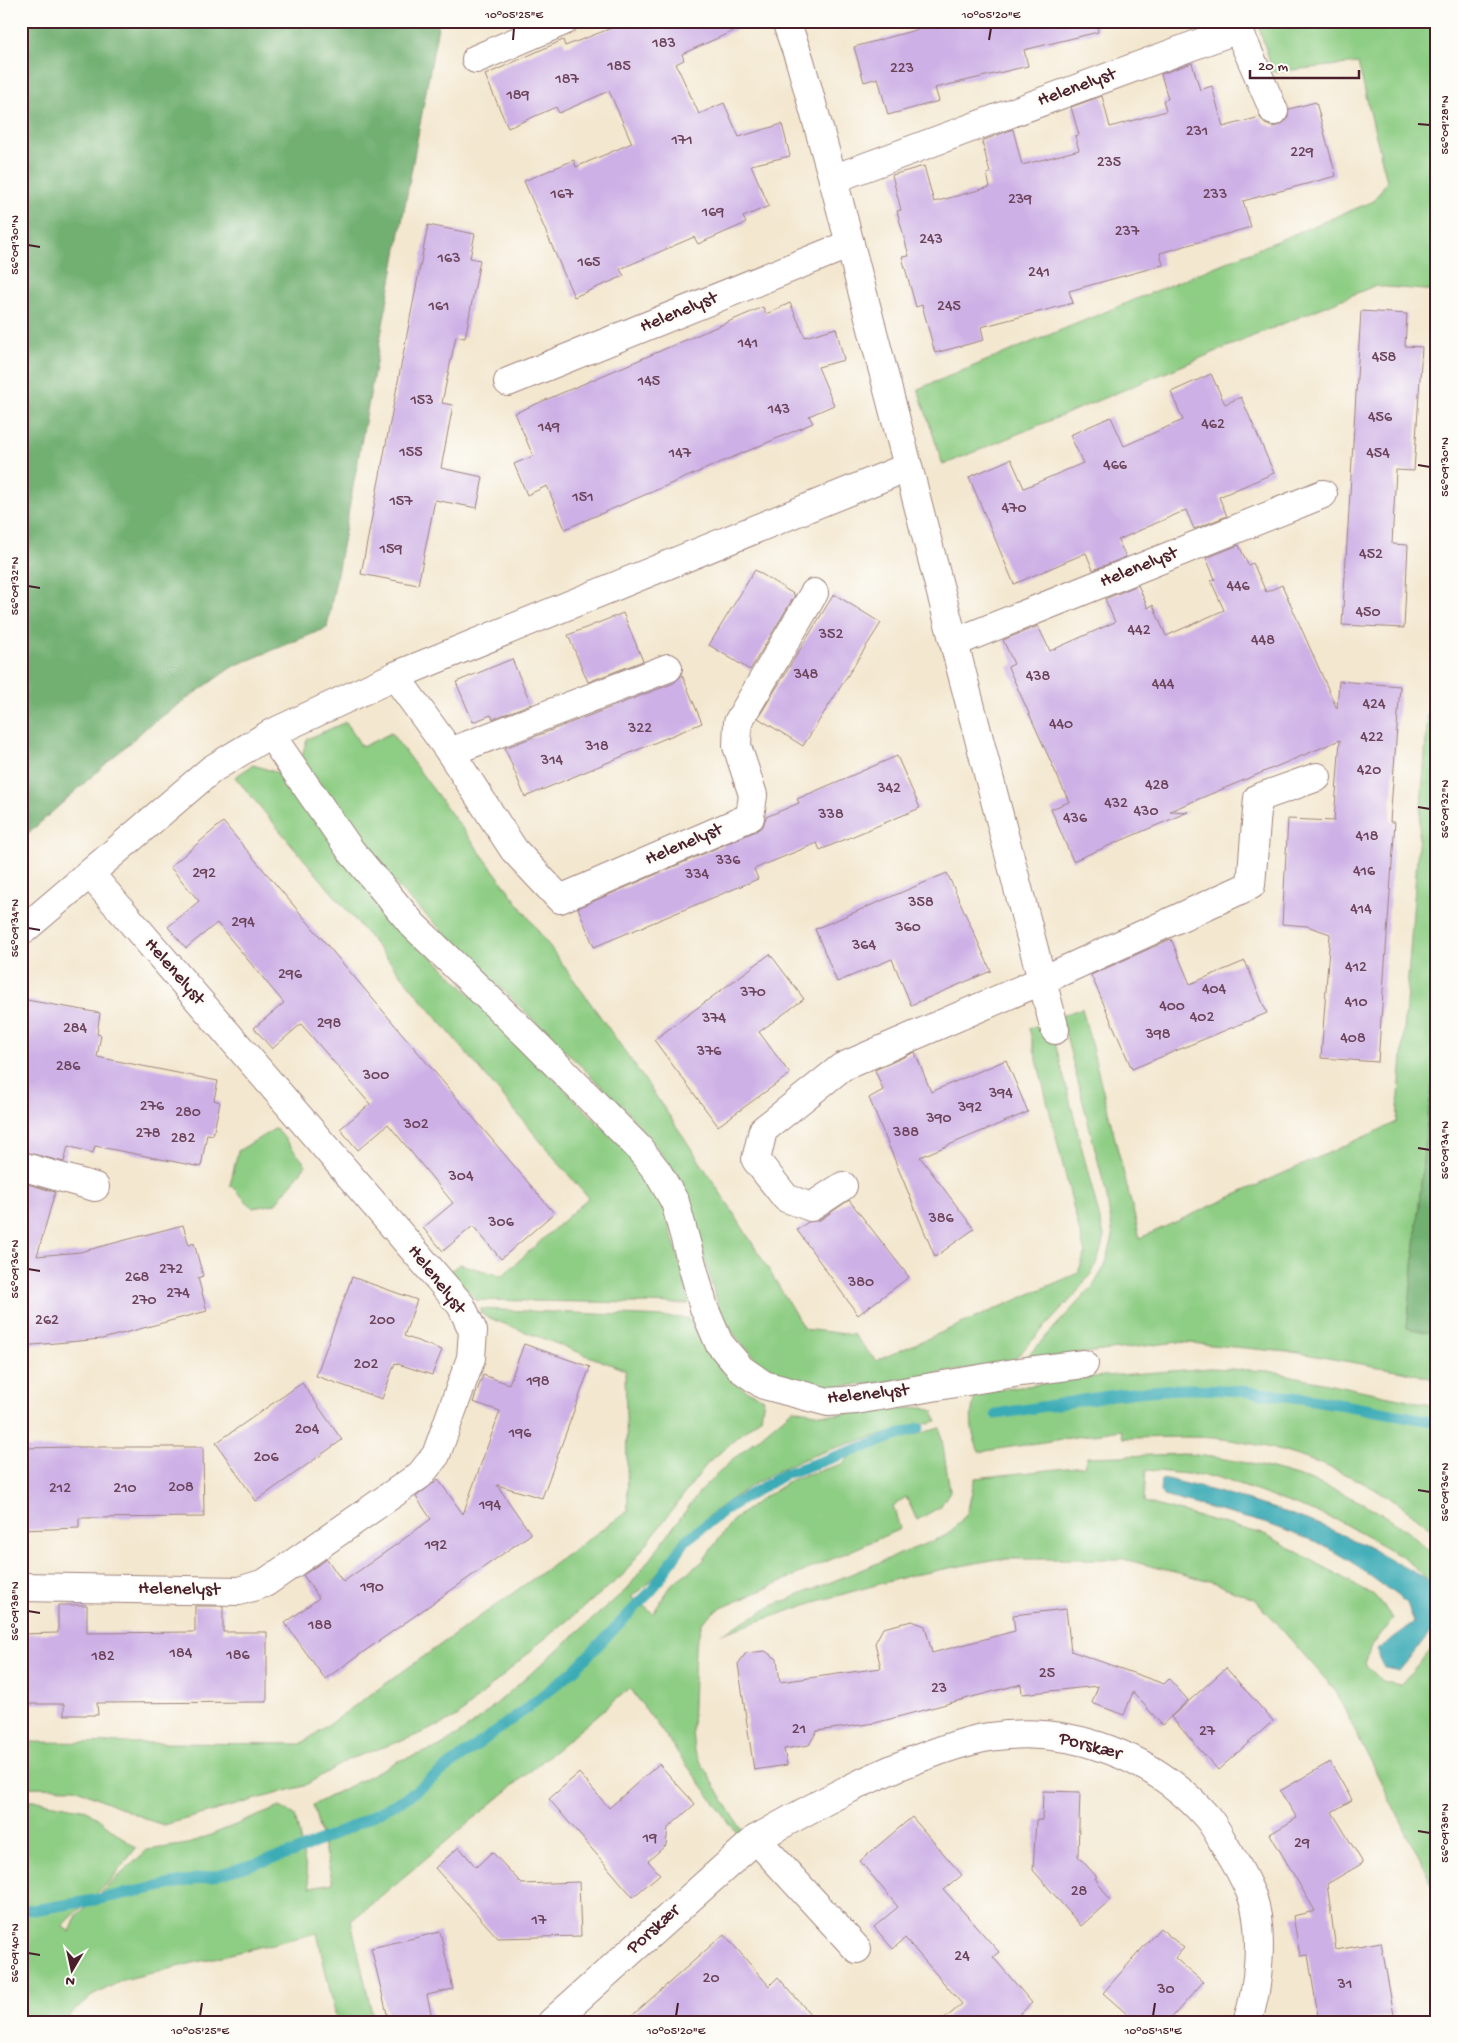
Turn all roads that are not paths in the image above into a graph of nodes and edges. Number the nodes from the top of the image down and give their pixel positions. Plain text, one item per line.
1 (564, 21) edge
2 (786, 21) edge
3 (476, 59) dead end
4 (1274, 111) dead end
5 (833, 178) junction
6 (850, 244) junction
7 (508, 382) dead end
8 (908, 467) junction
9 (1323, 494) dead end
10 (814, 593) dead end
11 (956, 642) junction
12 (668, 668) dead end
13 (395, 676) junction
14 (270, 734) junction
15 (450, 752) junction
16 (1317, 776) dead end
17 (91, 875) junction
18 (21, 932) edge
19 (1043, 980) junction
20 (1055, 1030) dead end
21 (21, 1166) edge
22 (843, 1186) dead end
23 (95, 1187) dead end
24 (1084, 1364) dead end
25 (21, 1587) edge
26 (756, 1839) junction
27 (857, 1949) dead end
28 (552, 2022) edge
29 (1247, 2022) edge

1 - 3 street
2 - 5 street
4 - 5 street, Helenelyst
5 - 6 street
6 - 7 street, Helenelyst
6 - 8 street
8 - 11 street
8 - 13 street
9 - 11 street, Helenelyst
10 - 15 street, Helenelyst
11 - 19 street
12 - 15 street
13 - 14 street
13 - 15 street, Helenelyst
14 - 17 street
14 - 24 street, Helenelyst
16 - 19 street
17 - 18 street
17 - 25 street, Helenelyst
19 - 20 street
19 - 22 street
21 - 23 street
26 - 27 street
26 - 28 street, Porskær
26 - 29 street, Porskær

